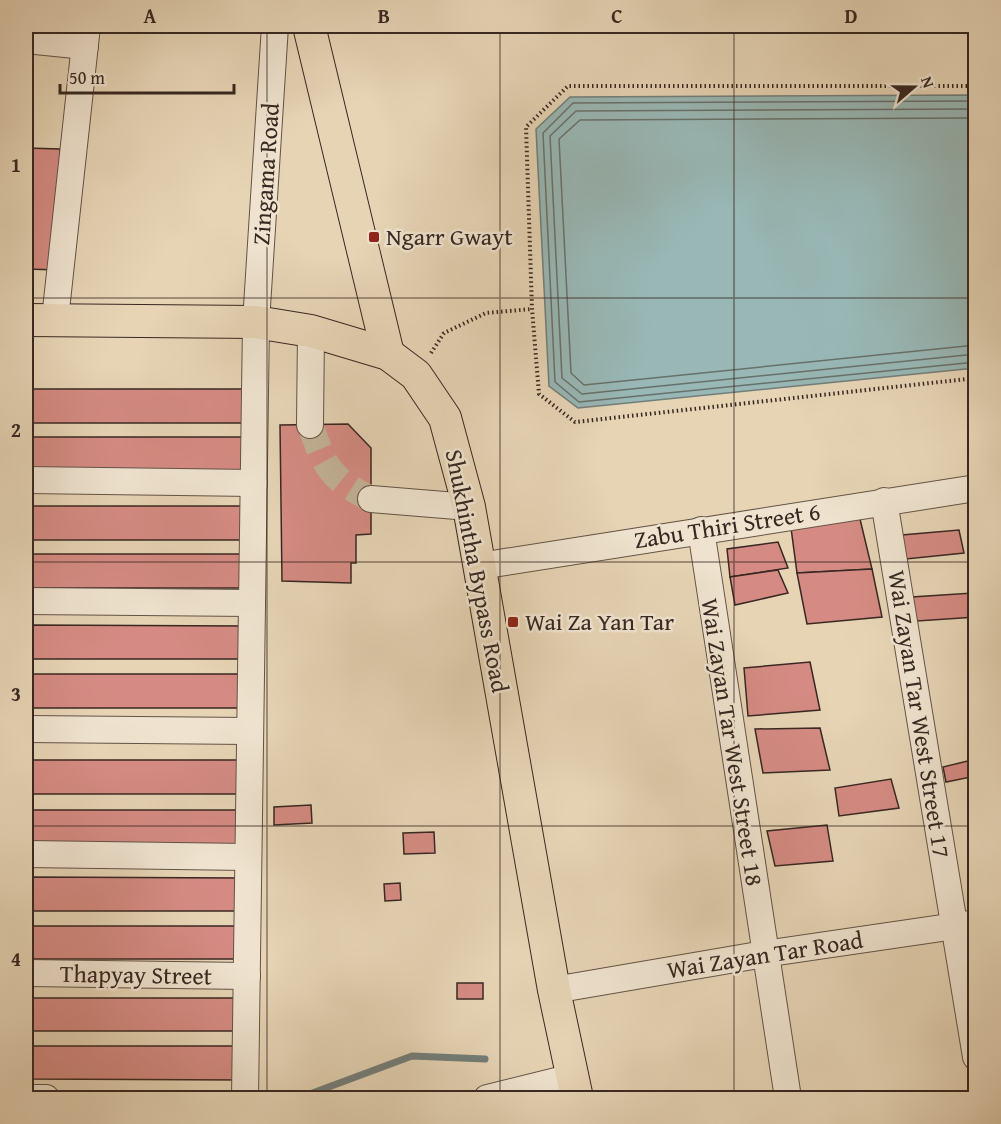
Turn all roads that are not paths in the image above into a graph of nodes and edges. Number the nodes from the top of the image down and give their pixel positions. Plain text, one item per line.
1 (275, 26) edge
2 (309, 26) edge
3 (86, 36) edge
4 (26, 40) edge
5 (40, 320) edge
6 (256, 322) junction
7 (311, 331) junction
8 (388, 354) junction
9 (310, 425) tunnel mouth
10 (26, 480) edge
11 (254, 483) junction
12 (975, 488) edge
13 (371, 499) tunnel mouth
14 (884, 501) junction
15 (469, 507) junction
16 (700, 531) junction
17 (480, 566) junction
18 (26, 601) edge
19 (252, 603) junction
20 (26, 729) edge
21 (250, 731) junction
22 (26, 854) edge
23 (248, 857) junction
24 (965, 925) edge
25 (764, 954) junction
26 (26, 974) edge
27 (247, 976) junction
28 (554, 990) junction
29 (975, 1057) edge
30 (575, 1088) edge
31 (26, 1098) edge
32 (46, 1098) edge
33 (245, 1098) edge
34 (487, 1098) edge
35 (788, 1098) edge

1 - 6 street, Zingama Road
2 - 8 main road
3 - 4 street
3 - 5 street
5 - 6 main road, Shukhintha Bypass Road
6 - 7 main road, Shukhintha Bypass Road
6 - 11 street, Zingama Road
7 - 8 main road, Shukhintha Bypass Road
7 - 9 street
8 - 15 main road, Shukhintha Bypass Road
10 - 11 street
11 - 19 street, Zingama Road
12 - 14 street, Zabu Thiri Street 6
13 - 15 street
14 - 16 street, Zabu Thiri Street 6
14 - 24 street, Wai Zayan Tar West Street 17
15 - 17 main road, Shukhintha Bypass Road
16 - 17 street, Zabu Thiri Street 6
16 - 25 street, Wai Zayan Tar West Street 18
17 - 28 main road, Shukhintha Bypass Road
18 - 19 street
19 - 21 street, Zingama Road
20 - 21 street
21 - 23 street, Zingama Road
22 - 23 street
23 - 27 street, Zingama Road
24 - 25 street, Wai Zayan Tar Road
24 - 29 street, Wai Zayan Tar West Street 17
25 - 28 street, Wai Zayan Tar Road
25 - 35 street, Wai Zayan Tar West Street 18
26 - 27 street, Thapyay Street
27 - 33 street, Zingama Road
28 - 30 main road, Shukhintha Bypass Road
30 - 34 street
31 - 32 street

